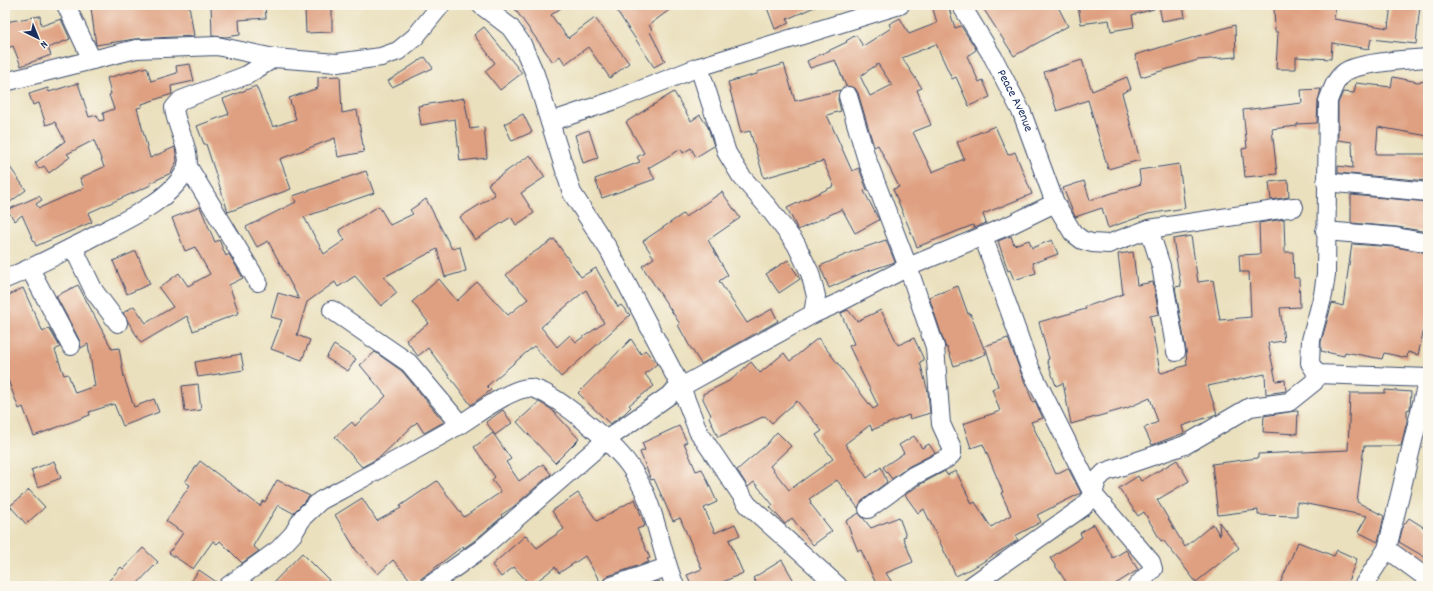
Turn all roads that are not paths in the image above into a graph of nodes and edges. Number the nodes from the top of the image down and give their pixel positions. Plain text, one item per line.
1 (66, 5) edge
2 (441, 5) edge
3 (481, 5) edge
4 (900, 5) edge
5 (961, 5) edge
6 (274, 58) junction
7 (1428, 58) edge
8 (92, 60) junction
9 (699, 67) junction
10 (5, 82) edge
11 (848, 96) dead end
12 (550, 122) junction
13 (187, 165) junction
14 (1326, 182) junction
15 (1428, 192) edge
16 (1055, 203) junction
17 (1294, 207) dead end
18 (1149, 229) junction
19 (1325, 231) junction
20 (983, 236) junction
21 (1428, 242) edge
22 (73, 247) junction
23 (908, 267) junction
24 (30, 269) junction
25 (5, 279) edge
26 (258, 282) dead end
27 (332, 310) dead end
28 (813, 314) junction
29 (118, 323) dead end
30 (71, 346) dead end
31 (1176, 352) dead end
32 (1316, 374) junction
33 (1428, 378) edge
34 (681, 387) junction
35 (460, 424) junction
36 (606, 440) junction
37 (1093, 494) junction
38 (868, 509) dead end
39 (1387, 549) junction
40 (667, 567) junction
41 (1428, 580) edge
42 (228, 586) edge
43 (429, 586) edge
44 (612, 586) edge
45 (675, 586) edge
46 (838, 586) edge
47 (971, 586) edge
48 (1137, 586) edge
49 (1363, 586) edge

1 - 8 street
2 - 6 street
3 - 12 street
4 - 9 street
5 - 16 street, Peace Avenue
6 - 8 street
6 - 13 street
7 - 14 street
8 - 10 street
9 - 12 street
9 - 28 street
11 - 23 street
12 - 34 street
13 - 22 street
13 - 26 street
14 - 15 street
14 - 19 street
16 - 18 street, Peace Avenue
16 - 20 street
17 - 18 street, Peace Avenue
18 - 31 street
19 - 21 street
19 - 32 street
20 - 23 street
20 - 37 street
22 - 24 street
22 - 29 street
23 - 28 street
23 - 38 street
24 - 25 street
24 - 30 street
27 - 35 street
28 - 34 street
32 - 33 street
32 - 37 street
33 - 39 street
34 - 36 street
34 - 46 street
35 - 36 street
35 - 42 street
36 - 40 street
36 - 43 street
37 - 47 street
37 - 48 street
39 - 41 street
39 - 49 street
40 - 44 street
40 - 45 street

